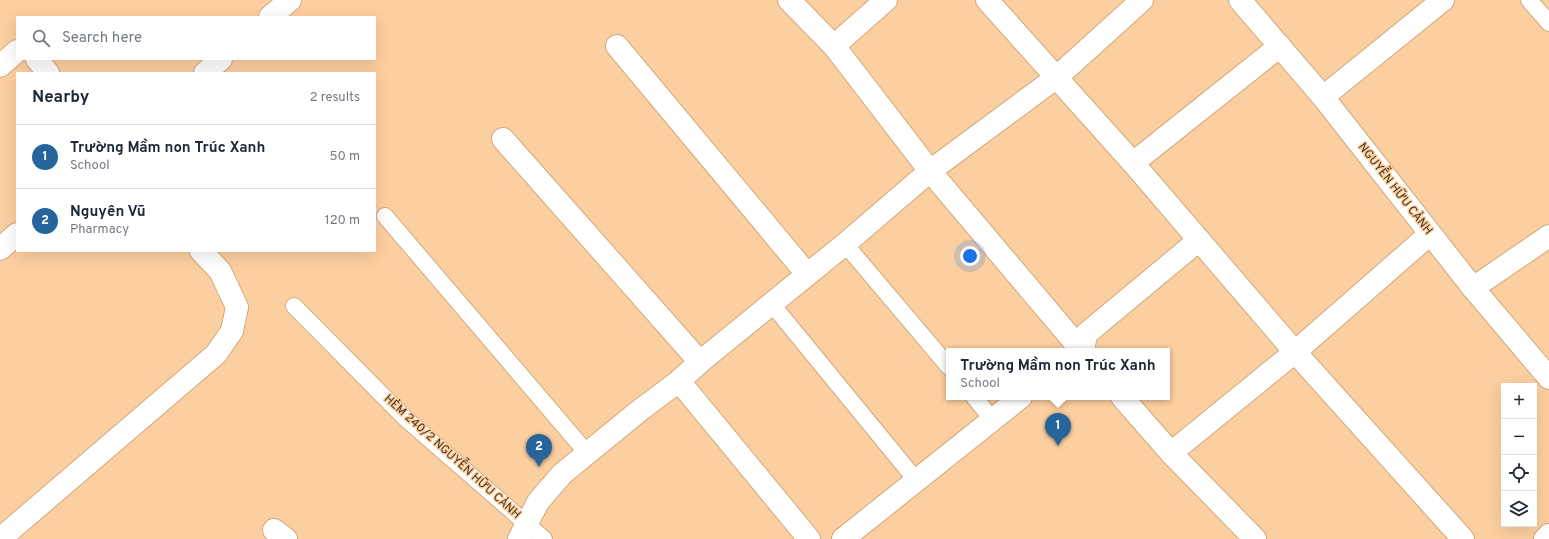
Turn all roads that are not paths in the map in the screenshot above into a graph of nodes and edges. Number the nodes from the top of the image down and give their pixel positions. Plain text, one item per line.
1 (290, 0) edge
2 (789, 0) edge
3 (886, 0) edge
4 (987, 0) edge
5 (1142, 0) edge
6 (1240, 0) edge
7 (1443, 0) edge
8 (1528, 0) edge
9 (271, 16) edge
10 (1549, 23) edge
11 (617, 46) dead end
12 (834, 46) junction
13 (1280, 46) junction
14 (16, 52) edge
15 (38, 60) edge
16 (220, 60) edge
17 (0, 66) edge
18 (47, 72) edge
19 (206, 72) edge
20 (1057, 77) junction
21 (1323, 97) junction
22 (503, 139) dead end
23 (1133, 162) junction
24 (930, 171) junction
25 (385, 216) dead end
26 (1430, 234) junction
27 (16, 235) edge
28 (1549, 236) edge
29 (1199, 240) junction
30 (845, 244) junction
31 (0, 249) edge
32 (202, 252) edge
33 (807, 274) junction
34 (1473, 288) junction
35 (771, 303) junction
36 (294, 306) dead end
37 (1079, 348) edge
38 (1083, 348) edge
39 (1295, 352) junction
40 (700, 362) junction
41 (946, 363) edge
42 (1549, 378) edge
43 (679, 381) junction
44 (976, 400) edge
45 (1018, 400) edge
46 (1125, 400) edge
47 (992, 419) junction
48 (587, 453) junction
49 (1171, 453) junction
50 (916, 480) junction
51 (522, 531) edge
52 (1549, 535) edge
53 (0, 539) edge
54 (544, 539) edge
55 (809, 539) edge
56 (843, 539) edge
57 (1255, 539) edge
58 (1463, 539) edge
59 (1545, 539) edge

1 - 9 street
2 - 12 street
3 - 12 street
4 - 20 street
5 - 20 street
6 - 13 street, NGUYỄN HỮU CẢNH
7 - 21 street
8 - 10 lane
11 - 33 street
12 - 24 street
13 - 21 street, NGUYỄN HỮU CẢNH
13 - 23 street
14 - 17 street
15 - 18 street
16 - 19 street
20 - 23 street
20 - 24 street
21 - 26 street, NGUYỄN HỮU CẢNH
22 - 40 street
23 - 29 street
24 - 30 street
24 - 37 street
25 - 48 lane
26 - 34 street, NGUYỄN HỮU CẢNH
26 - 39 street
27 - 31 street
28 - 34 street
29 - 38 street
29 - 39 street
30 - 33 street
30 - 41 lane
32 - 53 street
33 - 35 street
34 - 42 street, NGUYỄN HỮU CẢNH
35 - 40 street
35 - 50 lane
36 - 51 lane, HẺM 240/2 NGUYỄN HỮU CẢNH
39 - 49 street
39 - 58 street
40 - 43 street
43 - 48 street
43 - 55 street
44 - 47 lane
45 - 47 street
46 - 49 street
47 - 50 street
48 - 51 street
49 - 57 street
50 - 56 street
51 - 54 lane, HẺM 240/2 NGUYỄN HỮU CẢNH
52 - 59 street

